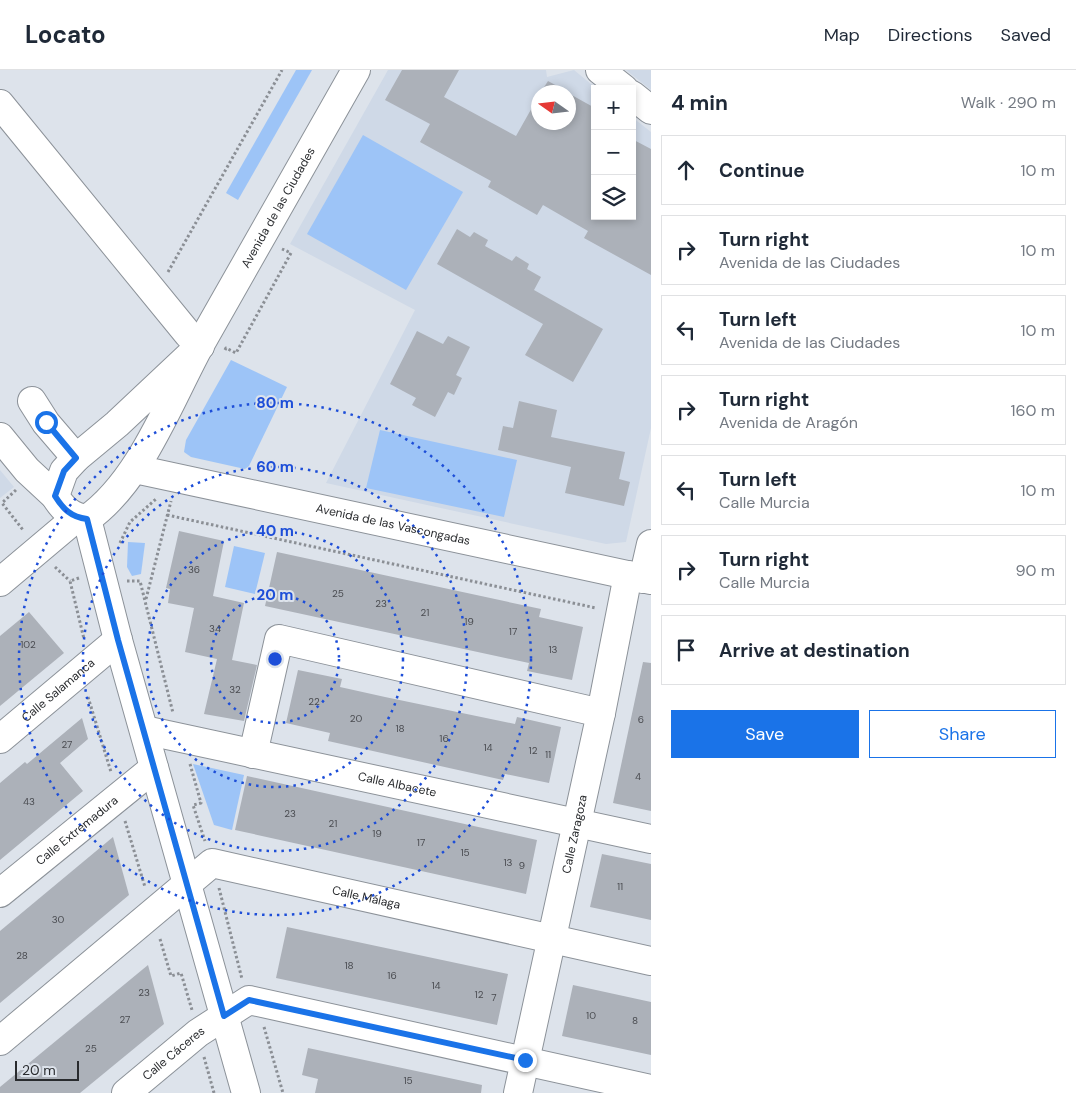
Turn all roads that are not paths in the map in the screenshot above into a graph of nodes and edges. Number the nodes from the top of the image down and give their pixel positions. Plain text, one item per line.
1 (356, 70) edge
2 (600, 70) edge
3 (619, 85) edge
4 (636, 98) edge
5 (0, 104) edge
6 (651, 110) edge
7 (200, 346) junction
8 (32, 402) dead end
9 (117, 424) junction
10 (0, 437) edge
11 (76, 458) junction
12 (140, 461) junction
13 (55, 496) junction
14 (81, 518) junction
15 (651, 544) edge
16 (640, 578) edge
17 (0, 582) edge
18 (118, 640) junction
19 (601, 713) junction
20 (144, 730) junction
21 (0, 739) edge
22 (253, 754) junction
23 (154, 768) junction
24 (576, 823) junction
25 (651, 839) edge
26 (189, 885) junction
27 (0, 893) edge
28 (551, 938) junction
29 (651, 961) edge
30 (224, 1016) junction
31 (0, 1041) edge
32 (525, 1060) junction
33 (651, 1089) edge
34 (126, 1093) edge
35 (246, 1093) edge
36 (518, 1093) edge

1 - 7 street, Avenida de las Ciudades
2 - 3 street
4 - 6 street
5 - 7 street
7 - 9 street, Avenida de las Ciudades
7 - 12 street, Avenida de las Ciudades
8 - 11 street
9 - 11 street, Avenida de las Ciudades
9 - 12 street
10 - 13 street
11 - 13 street, Avenida de las Ciudades
12 - 14 street, Avenida de las Ciudades
12 - 16 street, Avenida de las Vascongadas
13 - 14 street
14 - 17 street, Avenida de las Ciudades
14 - 18 street
15 - 16 street, Calle Zaragoza
16 - 19 street, Calle Zaragoza
18 - 20 street
18 - 21 street, Calle Salamanca
19 - 22 street
19 - 24 street, Calle Zaragoza
20 - 22 street, Calle Albacete
20 - 23 street
22 - 24 street, Calle Albacete
23 - 26 street
23 - 27 street, Calle Extremadura
24 - 25 street, Calle Albacete
24 - 28 street, Calle Zaragoza
26 - 28 street, Calle Málaga
26 - 30 street
26 - 31 street
28 - 29 street
28 - 32 street, Calle Zaragoza
30 - 32 street, Calle Cáceres
30 - 34 street, Calle Cáceres
30 - 35 street
32 - 33 street, Calle Cáceres
32 - 36 street, Calle Zaragoza

